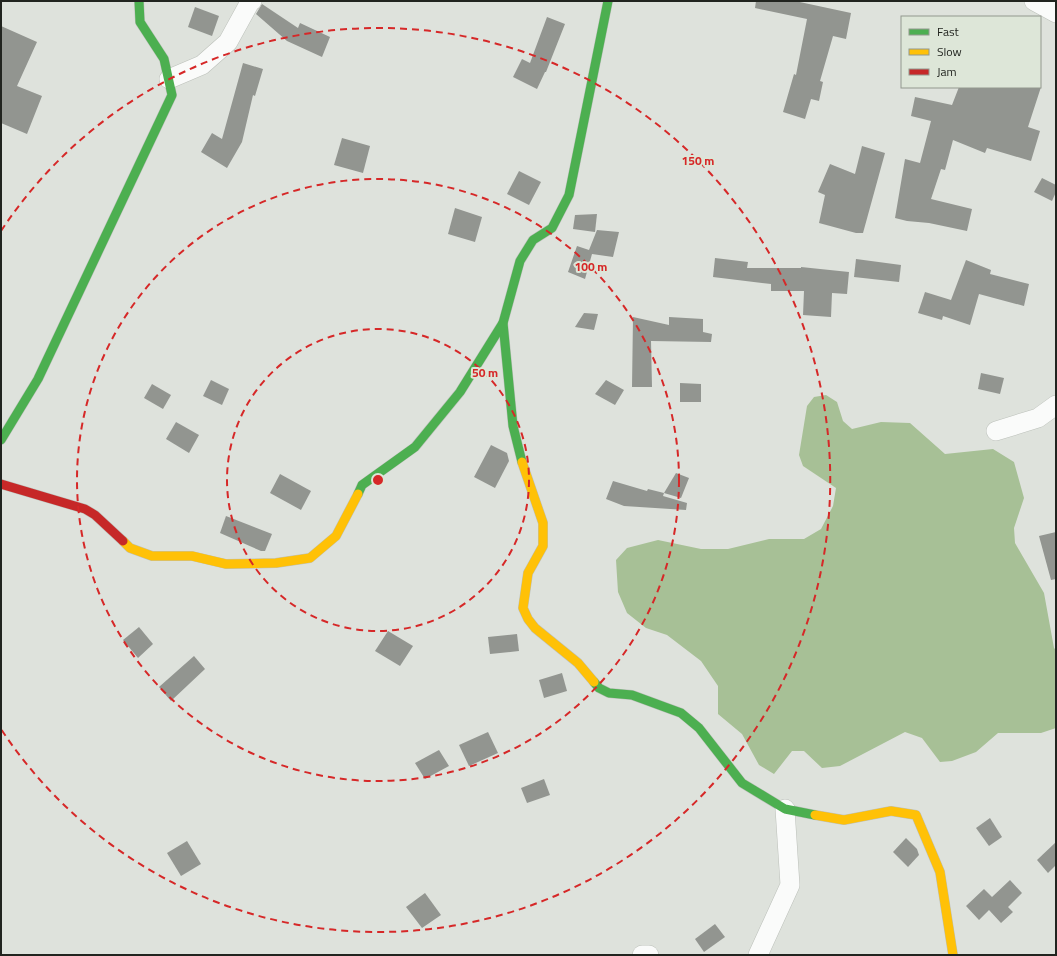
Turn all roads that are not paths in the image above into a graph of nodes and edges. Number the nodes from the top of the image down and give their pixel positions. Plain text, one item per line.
1 (139, 1) edge
2 (252, 1) edge
3 (608, 1) edge
4 (1034, 1) edge
5 (1056, 13) edge
6 (169, 79) junction
7 (503, 323) junction
8 (1056, 405) edge
9 (996, 431) dead end
10 (1, 440) edge
11 (1, 484) edge
12 (785, 809) junction
13 (642, 955) edge
14 (649, 955) edge
15 (758, 955) edge
16 (953, 955) edge

1 - 6 street
2 - 6 street
3 - 7 street
4 - 5 street
6 - 10 street
7 - 11 street
7 - 12 street
8 - 9 street
12 - 15 street
12 - 16 street
13 - 14 street

